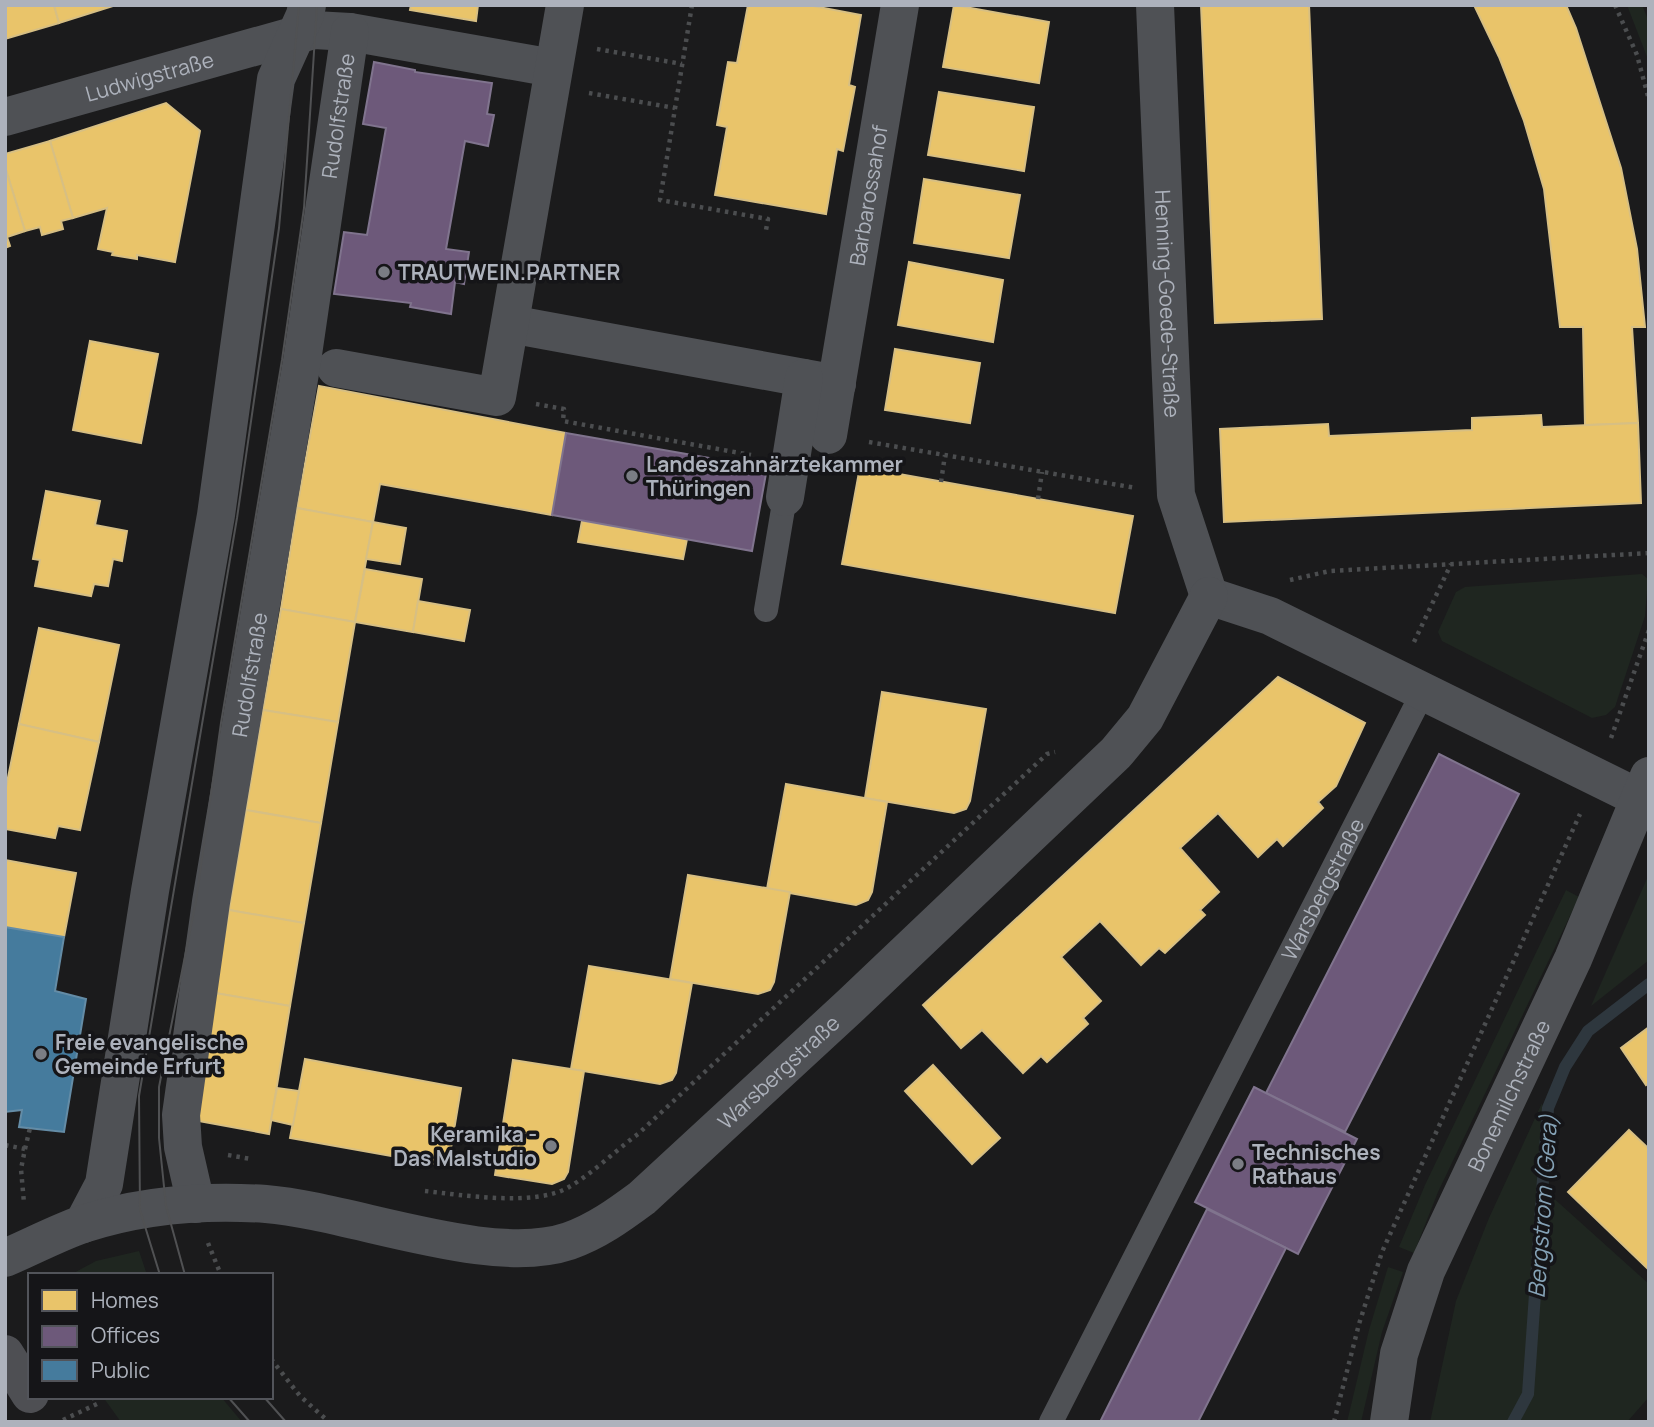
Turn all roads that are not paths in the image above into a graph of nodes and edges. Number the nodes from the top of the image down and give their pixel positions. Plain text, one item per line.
1 (565, 5) edge
2 (900, 5) edge
3 (1155, 5) edge
4 (301, 19) edge
5 (350, 32) junction
6 (554, 66) junction
7 (5, 117) edge
8 (510, 324) junction
9 (336, 368) dead end
10 (820, 381) junction
11 (828, 435) road end
12 (787, 480) joint
13 (1209, 596) junction
14 (766, 610) dead end
15 (1409, 687) junction
16 (1645, 788) edge
17 (196, 1204) junction
18 (83, 1224) junction
19 (5, 1258) edge
20 (5, 1354) edge
21 (28, 1391) edge
22 (33, 1399) edge
23 (47, 1422) edge
24 (1051, 1422) edge
25 (1389, 1422) edge

1 - 6 street
2 - 10 street, Barbarossahof
3 - 13 street, Henning-Goede-Straße
4 - 5 street
4 - 7 street, Ludwigstraße
4 - 18 street
5 - 6 street
5 - 17 street, Rudolfstraße
6 - 8 street
8 - 9 street
8 - 10 street
10 - 11 street, Barbarossahof
10 - 12 street, Barbarossahof
12 - 14 lane
13 - 15 street
13 - 17 street, Warsbergstraße
15 - 16 street
15 - 24 lane, Warsbergstraße
16 - 25 street, Bonemilchstraße
17 - 18 street
18 - 19 street
20 - 21 main road
22 - 23 main road

